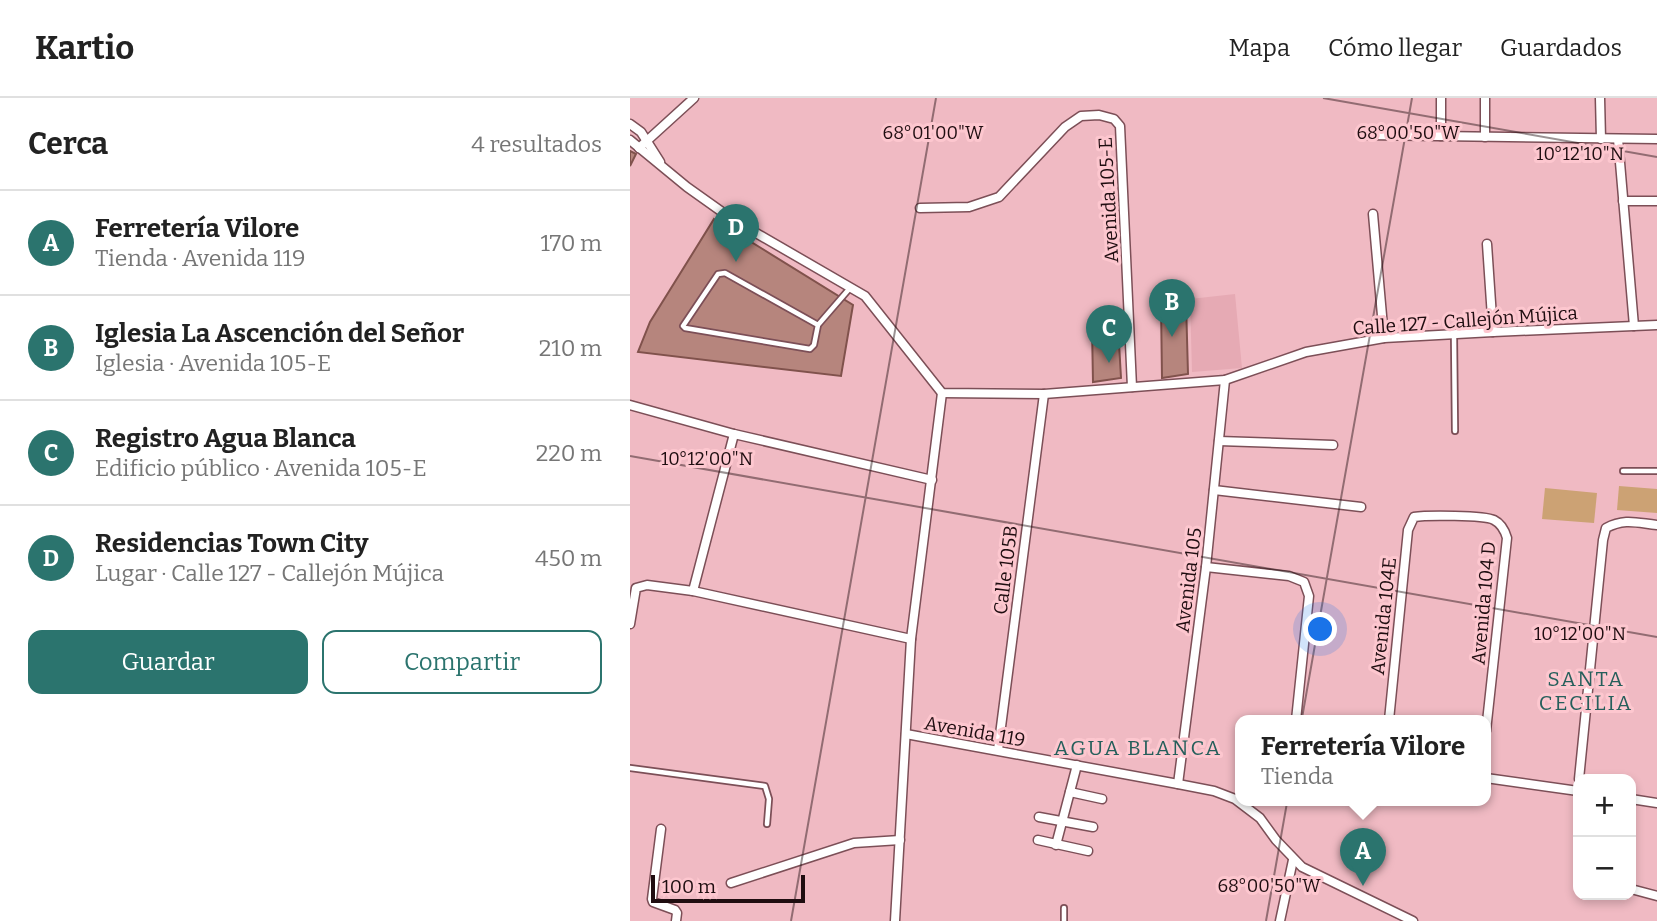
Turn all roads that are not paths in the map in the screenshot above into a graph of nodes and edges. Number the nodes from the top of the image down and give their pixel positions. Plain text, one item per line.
1 (694, 98) edge
2 (1441, 98) edge
3 (1485, 98) edge
4 (1600, 98) edge
5 (630, 124) edge
6 (1367, 135) dead end
7 (1441, 136) junction
8 (1485, 137) junction
9 (1601, 139) junction
10 (1618, 139) junction
11 (1657, 139) edge
12 (630, 140) edge
13 (647, 141) junction
14 (639, 148) junction
15 (664, 168) junction
16 (1623, 201) junction
17 (1657, 201) edge
18 (920, 208) dead end
19 (1373, 214) dead end
20 (1487, 244) dead end
21 (851, 288) junction
22 (818, 325) junction
23 (1657, 325) edge
24 (1634, 326) junction
25 (1493, 332) junction
26 (1454, 334) junction
27 (1384, 338) junction
28 (1225, 380) junction
29 (1132, 387) junction
30 (942, 393) junction
31 (1044, 394) junction
32 (630, 405) edge
33 (1455, 431) dead end
34 (734, 434) junction
35 (1219, 441) junction
36 (1333, 445) dead end
37 (1623, 471) dead end
38 (1657, 471) edge
39 (932, 480) junction
40 (1214, 490) junction
41 (1361, 507) dead end
42 (1414, 517) joint
43 (1657, 526) edge
44 (1206, 567) junction
45 (693, 591) junction
46 (630, 624) edge
47 (911, 639) junction
48 (1296, 715) edge
49 (1390, 715) edge
50 (1488, 715) edge
51 (906, 734) junction
52 (998, 750) junction
53 (1077, 765) junction
54 (630, 768) edge
55 (1580, 774) edge
56 (1491, 779) edge
57 (1178, 784) junction
58 (1573, 789) edge
59 (1070, 792) junction
60 (1102, 799) dead end
61 (1235, 799) edge
62 (1636, 800) edge
63 (1657, 803) edge
64 (1244, 806) edge
65 (1039, 817) dead end
66 (1062, 821) junction
67 (766, 824) dead end
68 (1093, 827) dead end
69 (662, 829) dead end
70 (900, 840) junction
71 (1038, 841) dead end
72 (1056, 845) junction
73 (1088, 851) dead end
74 (1293, 860) junction
75 (731, 883) dead end
76 (1636, 890) edge
77 (1657, 896) edge
78 (1065, 908) dead end
79 (676, 921) edge
80 (895, 921) edge
81 (1063, 921) edge
82 (1280, 921) edge
83 (1412, 921) edge

1 - 13 street
2 - 7 street
3 - 8 street
4 - 9 street
5 - 13 street
6 - 7 street
7 - 8 street
8 - 9 street
9 - 10 street
10 - 11 street
10 - 16 street
12 - 14 street
13 - 14 street
13 - 15 street
14 - 15 street
15 - 21 street
16 - 17 street
16 - 24 street
18 - 29 street, Avenida 105-E
19 - 27 street
20 - 25 street
21 - 22 lane
21 - 30 street
22 - 22 lane
23 - 24 street, Calle 127 - Callejón Mújica
24 - 25 street, Calle 127 - Callejón Mújica
25 - 26 street, Calle 127 - Callejón Mújica
26 - 27 street, Calle 127 - Callejón Mújica
26 - 33 lane
27 - 28 street, Calle 127 - Callejón Mújica
28 - 29 street, Calle 127 - Callejón Mújica
28 - 35 street, Avenida 105
29 - 31 street, Calle 127 - Callejón Mújica
30 - 31 street, Calle 127 - Callejón Mújica
30 - 39 street
31 - 52 street, Calle 105B
32 - 34 street
34 - 39 street
34 - 45 street
35 - 36 street
35 - 40 street, Avenida 105
37 - 38 lane
39 - 47 street
40 - 41 street
40 - 44 street, Avenida 105
42 - 49 street, Avenida 104E
42 - 50 street, Avenida 104 D
43 - 55 street
44 - 48 street
44 - 57 street, Avenida 105
45 - 46 street
45 - 47 street
47 - 51 street
51 - 52 street, Avenida 119
51 - 70 street
52 - 53 street, Avenida 119
53 - 57 street, Avenida 119
53 - 59 street
54 - 67 lane
56 - 58 street
57 - 61 street, Avenida 119
59 - 60 street
59 - 66 street
62 - 63 street
64 - 74 street, Avenida 119
65 - 66 street
66 - 68 street
66 - 72 street
69 - 79 street
70 - 75 street
70 - 80 street
71 - 72 street
72 - 73 street
74 - 82 street
74 - 83 street, Avenida 119
76 - 77 street
78 - 81 lane

